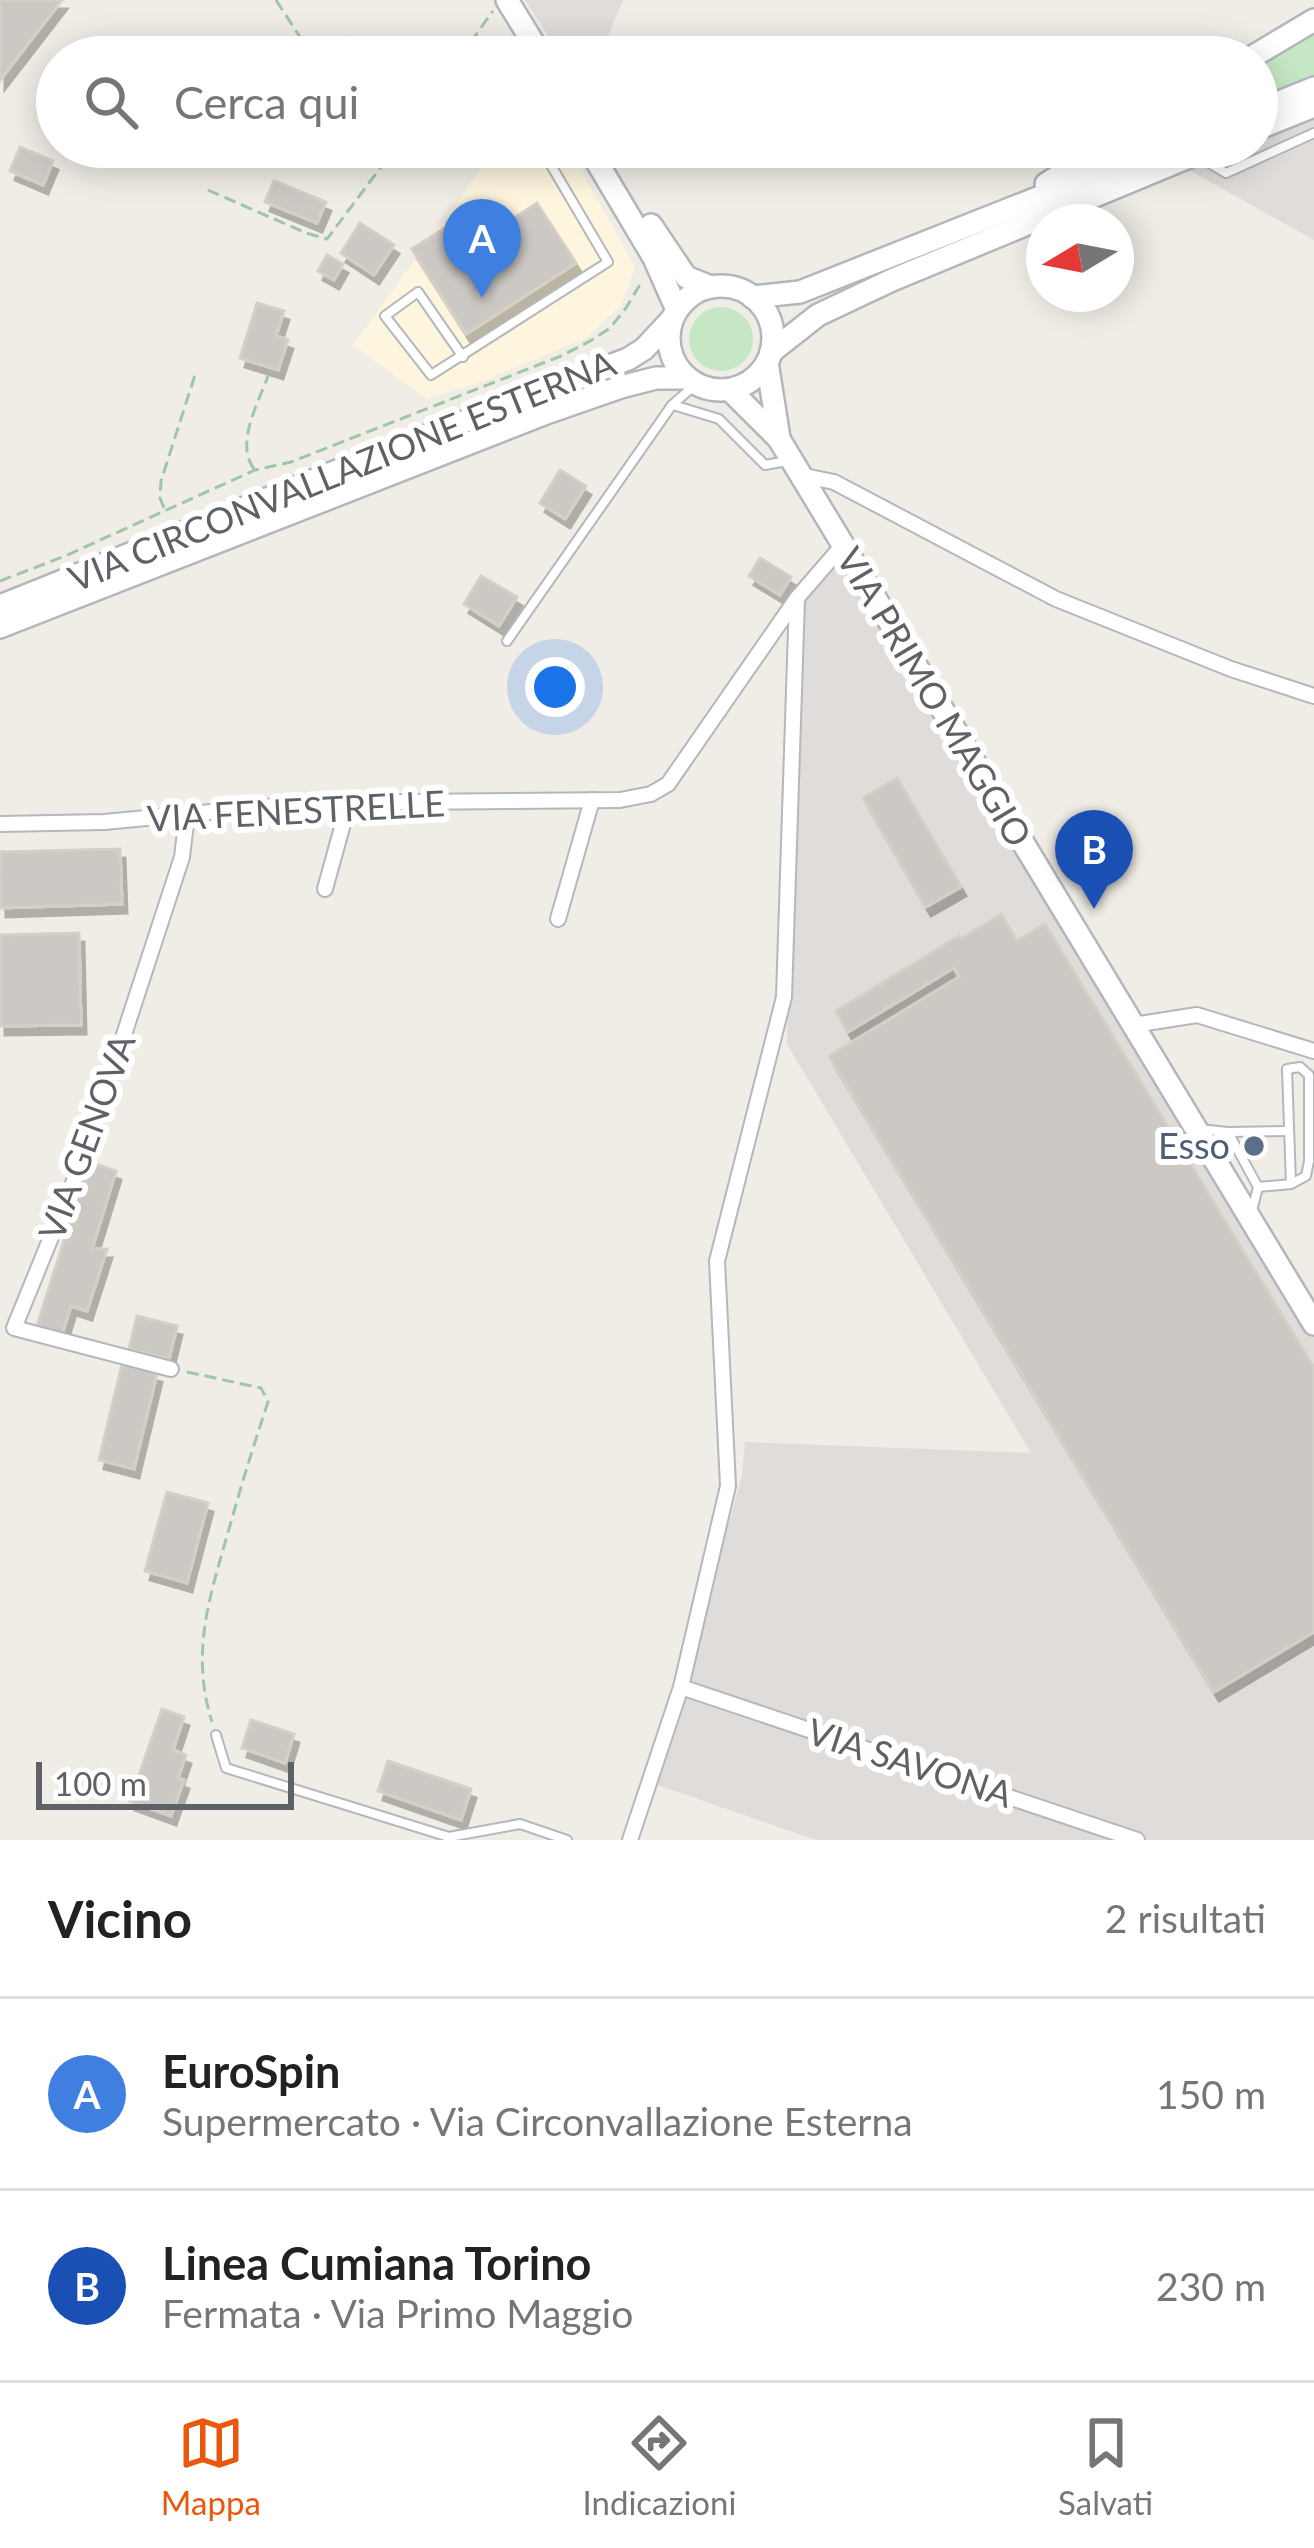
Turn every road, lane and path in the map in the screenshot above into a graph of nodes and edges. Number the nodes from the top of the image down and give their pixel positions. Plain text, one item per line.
1 (276, 0) edge
2 (504, 0) edge
3 (1314, 20) edge
4 (299, 36) edge
5 (476, 36) edge
6 (528, 36) edge
7 (1278, 41) edge
8 (1314, 88) edge
9 (1278, 103) edge
10 (1314, 106) edge
11 (1278, 121) edge
12 (1314, 133) edge
13 (1278, 149) edge
14 (381, 168) edge
15 (553, 168) edge
16 (600, 168) edge
17 (616, 168) edge
18 (1077, 168) edge
19 (1121, 168) edge
20 (1155, 168) edge
21 (208, 190) dead end
22 (1020, 215) junction
23 (654, 258) junction
24 (711, 287) junction
25 (752, 297) junction
26 (675, 315) junction
27 (463, 357) junction
28 (769, 357) junction
29 (195, 375) dead end
30 (268, 376) dead end
31 (691, 381) junction
32 (730, 390) junction
33 (672, 405) junction
34 (779, 439) junction
35 (796, 468) junction
36 (255, 470) junction
37 (165, 510) junction
38 (842, 546) junction
39 (0, 581) edge
40 (797, 598) junction
41 (0, 606) edge
42 (0, 627) edge
43 (507, 641) dead end
44 (1314, 696) edge
45 (592, 800) junction
46 (349, 802) junction
47 (187, 815) junction
48 (0, 824) edge
49 (325, 889) dead end
50 (558, 919) dead end
51 (1133, 1025) junction
52 (1314, 1051) edge
53 (1196, 1129) junction
54 (1288, 1131) junction
55 (1228, 1132) junction
56 (1291, 1184) junction
57 (1258, 1187) junction
58 (1250, 1218) junction
59 (1314, 1324) edge
60 (171, 1369) joint
61 (681, 1688) junction
62 (216, 1735) joint
63 (567, 1840) edge
64 (629, 1840) edge
65 (1137, 1840) edge

1 - 4 path
2 - 5 path
2 - 6 main road
3 - 7 main road
8 - 9 main road
10 - 11 main road
12 - 13 lane
14 - 21 path
15 - 27 lane
16 - 23 main road
17 - 24 main road
18 - 22 main road
19 - 22 main road
20 - 22 main road
22 - 25 main road
22 - 28 main road
23 - 26 main road
23 - 36 path
24 - 25 main road
24 - 26 main road
25 - 28 main road
26 - 31 main road
26 - 41 main road, VIA CIRCONVALLAZIONE ESTERNA
27 - 27 lane
28 - 32 main road
28 - 34 main road, VIA PRIMO MAGGIO
29 - 37 path
30 - 36 path
31 - 32 main road
31 - 33 lane
31 - 42 main road, VIA CIRCONVALLAZIONE ESTERNA
32 - 34 main road, VIA PRIMO MAGGIO
33 - 35 lane
33 - 43 lane
34 - 35 main road, VIA PRIMO MAGGIO
35 - 38 main road, VIA PRIMO MAGGIO
35 - 44 street
36 - 37 path
37 - 39 path
38 - 40 street, VIA FENESTRELLE
38 - 51 main road, VIA PRIMO MAGGIO
40 - 45 street, VIA FENESTRELLE
40 - 61 street
45 - 46 street, VIA FENESTRELLE
45 - 50 street
46 - 47 street, VIA FENESTRELLE
46 - 49 street
47 - 48 street, VIA FENESTRELLE
47 - 60 street, VIA GENOVA
51 - 52 street
51 - 53 main road, VIA PRIMO MAGGIO
53 - 55 lane
53 - 58 main road, VIA PRIMO MAGGIO
54 - 55 lane
54 - 56 lane
54 - 56 lane
55 - 57 lane
56 - 57 lane
57 - 58 lane
58 - 59 main road, VIA PRIMO MAGGIO
60 - 62 path
61 - 64 street
61 - 65 street, VIA SAVONA
62 - 63 lane

